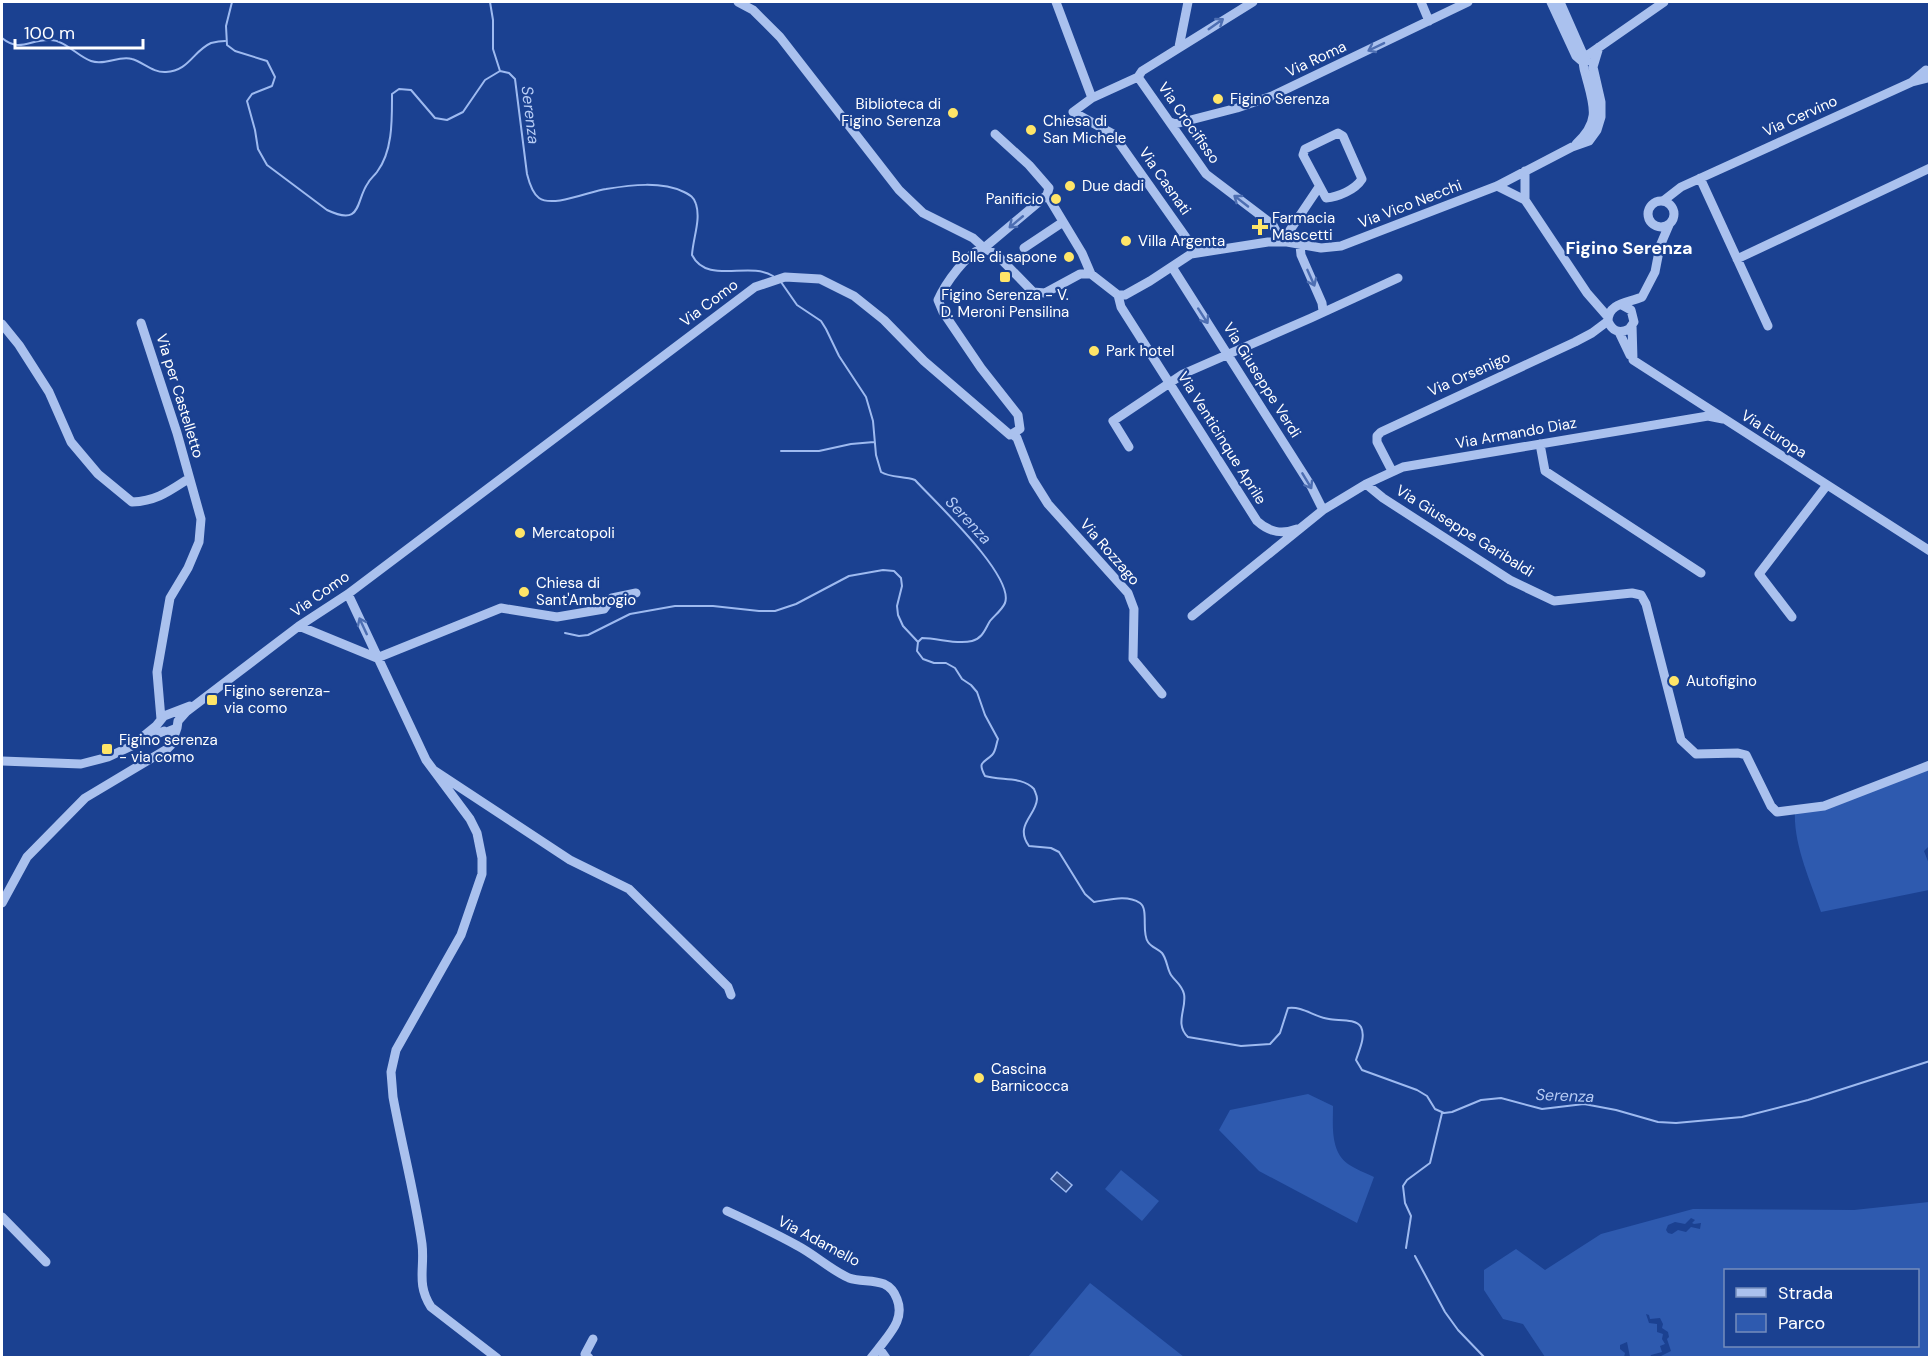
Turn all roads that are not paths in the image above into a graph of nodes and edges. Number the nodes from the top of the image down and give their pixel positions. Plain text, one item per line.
1 (738, 2) edge
2 (1056, 2) edge
3 (1188, 2) edge
4 (1253, 2) edge
5 (1420, 2) edge
6 (1468, 2) edge
7 (1551, 2) edge
8 (1560, 2) edge
9 (1664, 2) edge
10 (1429, 21) junction
11 (1179, 47) junction
12 (1598, 50) junction
13 (1585, 60) junction
14 (1928, 73) edge
15 (1138, 77) junction
16 (1598, 90) junction
17 (1092, 98) junction
18 (1073, 112) joint
19 (1170, 122) junction
20 (995, 134) dead end
21 (1572, 147) junction
22 (1929, 168) edge
23 (1525, 171) junction
24 (1700, 178) junction
25 (1497, 186) junction
26 (1319, 187) junction
27 (1681, 187) junction
28 (1047, 195) junction
29 (1525, 200) junction
30 (1663, 201) junction
31 (1674, 209) junction
32 (1063, 222) junction
33 (1654, 225) junction
34 (1669, 225) junction
35 (1282, 242) junction
36 (1300, 245) junction
37 (1660, 246) junction
38 (1024, 248) dead end
39 (984, 249) junction
40 (1197, 253) junction
41 (1737, 259) junction
42 (1172, 267) junction
43 (1091, 274) junction
44 (1398, 278) dead end
45 (1118, 295) junction
46 (1642, 297) junction
47 (1323, 311) junction
48 (1613, 313) junction
49 (1633, 320) junction
50 (141, 323) dead end
51 (2, 324) edge
52 (1768, 326) dead end
53 (1617, 331) junction
54 (1592, 333) junction
55 (1228, 354) junction
56 (1633, 360) junction
57 (1169, 383) junction
58 (1693, 399) junction
59 (1723, 419) junction
60 (1682, 420) junction
61 (1012, 434) junction
62 (1540, 444) junction
63 (1129, 447) dead end
64 (1392, 471) junction
65 (188, 479) junction
66 (1366, 484) junction
67 (1827, 485) junction
68 (1323, 510) junction
69 (1257, 521) junction
70 (1305, 526) junction
71 (1276, 548) junction
72 (1929, 551) edge
73 (1701, 573) dead end
74 (636, 593) dead end
75 (348, 594) junction
76 (317, 615) junction
77 (1192, 616) dead end
78 (1792, 617) dead end
79 (300, 626) junction
80 (323, 636) junction
81 (377, 658) junction
82 (1162, 694) dead end
83 (168, 722) junction
84 (2, 761) edge
85 (1929, 765) edge
86 (432, 769) junction
87 (2, 903) edge
88 (731, 995) dead end
89 (727, 1211) dead end
90 (2, 1217) edge
91 (46, 1262) dead end
92 (593, 1339) dead end
93 (879, 1348) junction
94 (493, 1356) edge
95 (589, 1358) edge
96 (871, 1358) edge
97 (886, 1358) edge

1 - 39 street
2 - 17 street
3 - 11 street
11 -> 4 street
5 - 10 street
6 - 10 street, Via Roma
7 - 13 street
8 - 13 street
9 - 12 street
10 -> 19 street, Via Roma
11 - 15 street
12 - 13 street
12 - 16 street, Via Vico Necchi
13 - 16 street, Via Vico Necchi
13 - 21 street, Via Vico Necchi
14 - 24 street, Via Cervino
15 - 17 street, Via Crocifisso
15 - 19 street, Via Crocifisso
16 - 21 street, Via Vico Necchi
17 - 18 street, Via Crocifisso
18 - 40 street, Via Casnati
35 -> 19 street, Via Crocifisso
20 - 28 street
21 - 23 street, Via Vico Necchi
22 - 41 street
23 - 25 street, Via Vico Necchi
23 - 29 street
24 - 27 street, Via Cervino
24 - 41 street
25 - 29 street
25 - 36 street, Via Vico Necchi
26 - 26 street
26 - 35 street
27 - 30 street, Via Cervino
27 - 31 street, Via Cervino
28 - 32 street
28 -> 39 street
29 - 48 street
30 - 31 street
30 - 33 street, Via Cervino
31 - 34 street, Via Cervino
32 - 38 street
32 - 43 street
33 - 34 street
33 - 37 street, Via Cervino
34 - 37 street, Via Cervino
35 - 36 street, Via Vico Necchi
35 - 40 street, Via Vico Necchi
36 -> 47 street
37 - 46 street, Via Cervino
39 - 43 street
39 - 61 street
40 - 42 street, Via Vico Necchi
41 - 52 street
42 - 45 street, Via Vico Necchi
42 -> 55 street, Via Giuseppe Verdi
43 - 45 street
44 - 47 street
45 - 57 street, Via Venticinque Aprile
46 - 48 street
46 - 49 street, Via Cervino
47 - 55 street
48 - 49 street
48 - 53 street
48 - 54 street, Via Orsenigo
49 - 53 street
49 - 56 street
50 - 65 street, Via per Castelletto
51 - 65 street, Via per Castelletto
53 - 54 street
53 - 56 street
54 - 64 street, Via Orsenigo
55 - 57 street
55 -> 68 street, Via Giuseppe Verdi
56 - 58 street, Via Europa
57 - 63 street
57 - 69 street, Via Venticinque Aprile
58 - 59 street, Via Europa
58 - 60 street
59 - 60 street, Via Armando Diaz
59 - 67 street, Via Europa
60 - 62 street, Via Armando Diaz
61 - 75 street, Via Como
61 - 82 street, Via Rozzago
62 - 64 street, Via Armando Diaz
62 - 73 street
64 - 66 street, Via Armando Diaz
65 - 83 street, Via per Castelletto
66 - 68 street, Via Armando Diaz
66 - 85 street, Via Giuseppe Garibaldi
67 - 72 street, Via Europa
67 - 78 street
68 - 70 street, Via Armando Diaz
69 - 70 street, Via Venticinque Aprile
69 - 71 street
70 - 71 street, Via Armando Diaz
71 - 77 street, Via Armando Diaz
74 - 81 street
75 - 76 street, Via Como
81 -> 75 street
76 - 79 street, Via Como
76 - 80 street
79 - 80 street
79 - 83 street, Via Como
80 - 81 street
81 - 86 street
83 - 84 street, Via Como
83 - 87 street
86 - 88 street
86 - 94 street
89 - 93 street, Via Adamello
90 - 91 street
92 - 95 street
93 - 96 street
93 - 97 street

